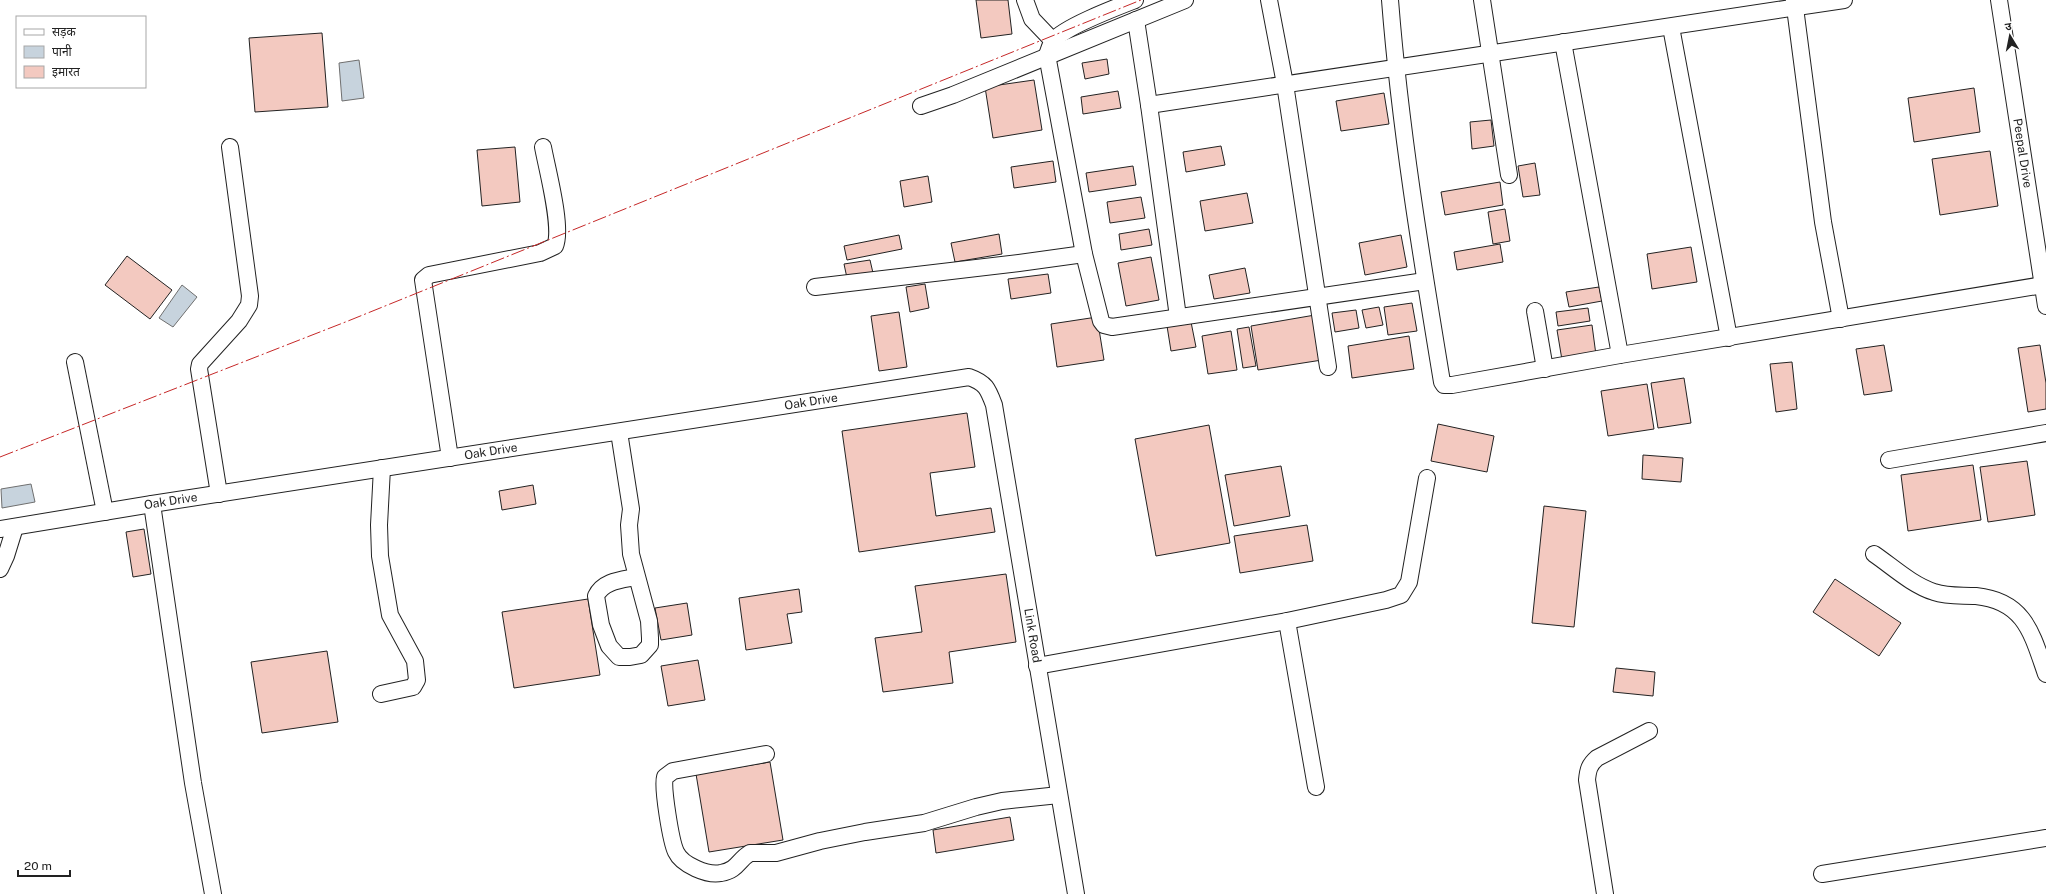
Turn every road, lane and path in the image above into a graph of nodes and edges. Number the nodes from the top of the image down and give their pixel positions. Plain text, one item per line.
1 (1025, 0) edge
2 (1135, 0) edge
3 (1185, 0) edge
4 (1269, 0) edge
5 (1390, 0) edge
6 (1482, 0) edge
7 (1844, 0) edge
8 (1999, 0) edge
9 (1794, 3) edge
10 (1114, 4) edge
11 (1136, 20) junction
12 (1118, 27) junction
13 (1672, 27) junction
14 (1563, 42) junction
15 (1050, 48) junction
16 (1492, 54) junction
17 (1395, 66) junction
18 (1285, 84) junction
19 (1150, 105) junction
20 (921, 106) dead end
21 (230, 147) dead end
22 (543, 147) dead end
23 (1509, 175) dead end
24 (1084, 254) junction
25 (1425, 281) junction
26 (2043, 285) junction
27 (815, 287) dead end
28 (1317, 297) junction
29 (2046, 306) edge
30 (1535, 311) dead end
31 (1178, 317) junction
32 (1841, 319) junction
33 (1729, 338) junction
34 (1620, 355) junction
35 (75, 362) dead end
36 (1328, 367) dead end
37 (1545, 369) junction
38 (981, 381) joint
39 (619, 432) junction
40 (2046, 433) edge
41 (450, 458) junction
42 (1889, 460) dead end
43 (382, 468) junction
44 (1427, 478) dead end
45 (219, 494) junction
46 (152, 504) junction
47 (105, 512) junction
48 (7, 528) edge
49 (1874, 554) dead end
50 (0, 569) edge
51 (636, 577) junction
52 (1287, 621) junction
53 (1037, 666) junction
54 (2046, 674) edge
55 (381, 694) dead end
56 (1648, 731) dead end
57 (766, 754) dead end
58 (1316, 787) dead end
59 (1059, 795) junction
60 (2046, 838) edge
61 (1822, 874) dead end
62 (213, 894) edge
63 (1076, 894) edge
64 (1605, 894) edge

1 - 15 street
2 - 10 street
3 - 11 street
4 - 18 street
5 - 17 street
6 - 16 street
7 - 9 street
8 - 26 street, Peepal Drive
9 - 13 street
9 - 32 street
10 - 12 street
10 - 15 street
11 - 12 street
11 - 19 street
12 - 15 street
13 - 14 street
13 - 33 street
14 - 16 street
14 - 34 street
15 - 20 street
15 - 24 street
16 - 17 street
16 - 23 street
17 - 18 street
17 - 25 street
18 - 19 street
18 - 28 street
19 - 31 street
21 - 45 street
22 - 41 street
24 - 27 street
24 - 31 street
25 - 28 street
25 - 37 street
26 - 29 street, Peepal Drive
26 - 32 street
28 - 31 street
28 - 36 street
30 - 37 street
32 - 33 street
33 - 34 street
34 - 37 street
35 - 47 street
38 - 39 street, Oak Drive
38 - 53 street, Link Road
39 - 41 street, Oak Drive
39 - 51 street
40 - 42 street
41 - 43 street, Oak Drive
43 - 45 street, Oak Drive
43 - 55 street
44 - 52 street
45 - 46 street, Oak Drive
46 - 47 street, Oak Drive
46 - 62 street
47 - 48 street, Oak Drive
48 - 50 street
49 - 54 street
51 - 51 street
52 - 53 street
52 - 58 street
53 - 59 street, Link Road
56 - 64 street
57 - 59 street
59 - 63 street, Link Road
60 - 61 street

